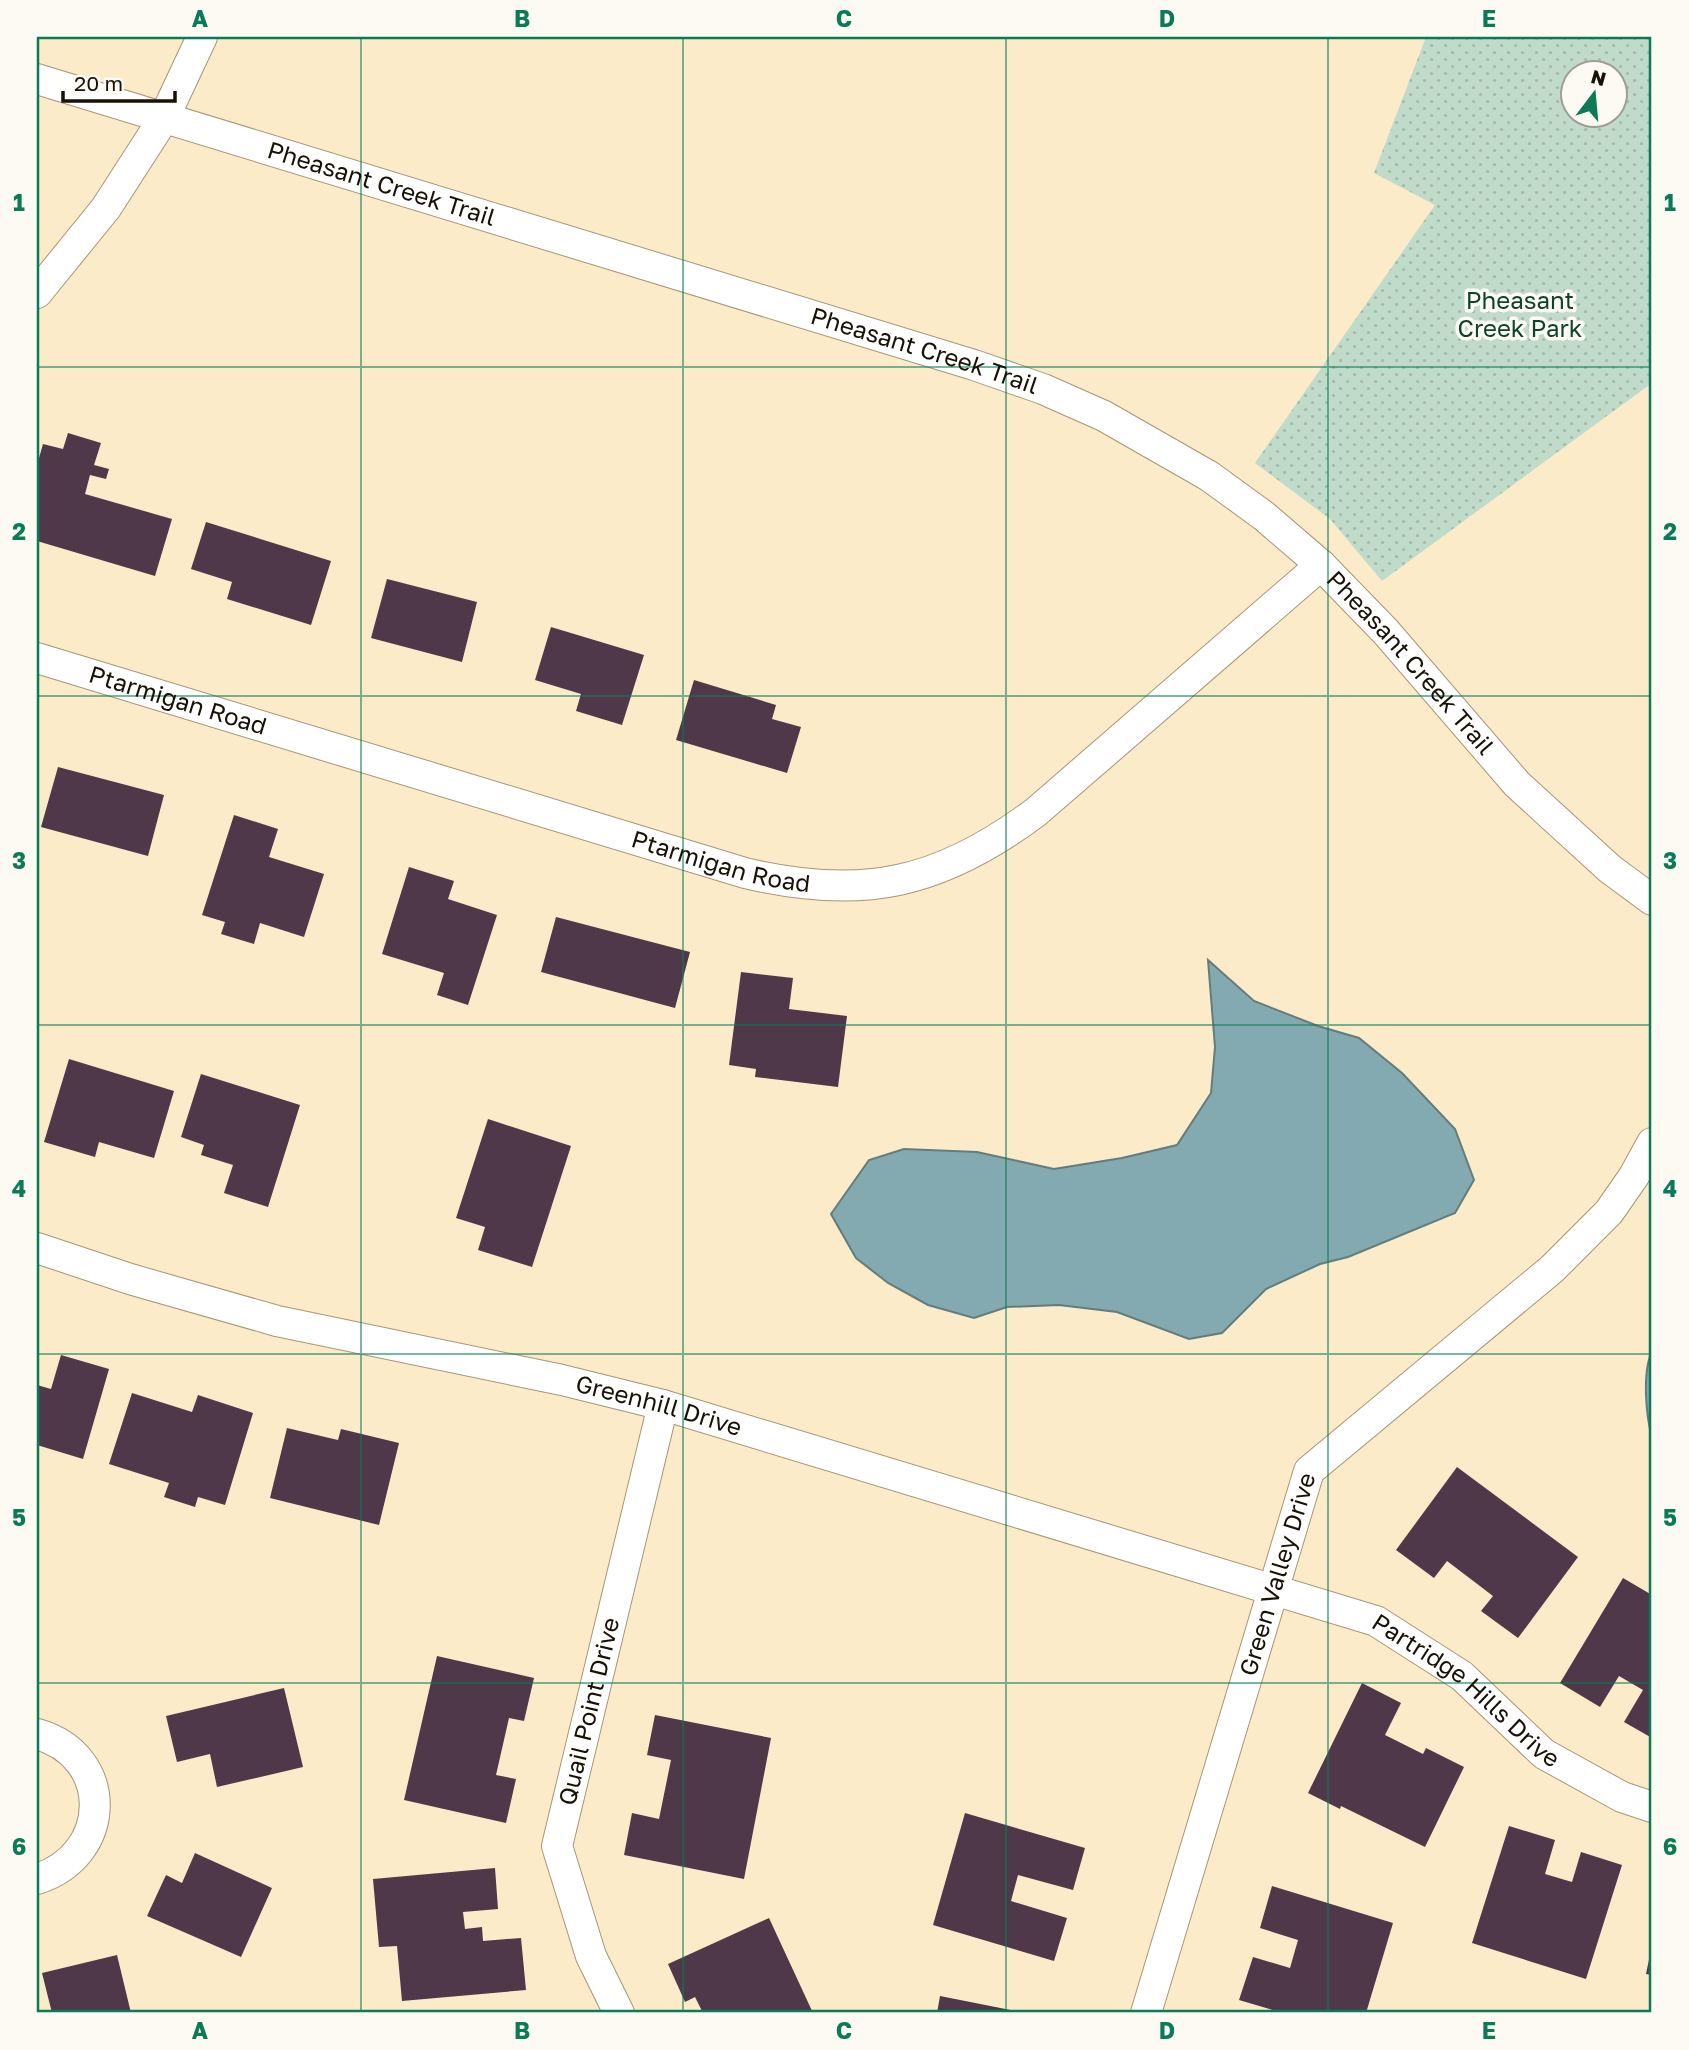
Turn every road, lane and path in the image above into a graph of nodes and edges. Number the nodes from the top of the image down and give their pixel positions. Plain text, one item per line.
1 (202, 37) edge
2 (37, 79) edge
3 (164, 118) junction
4 (37, 293) edge
5 (1321, 565) junction
6 (37, 659) edge
7 (1652, 900) edge
8 (1652, 1143) edge
9 (37, 1248) edge
10 (663, 1405) junction
11 (1273, 1590) junction
12 (37, 1734) edge
13 (1652, 1807) edge
14 (37, 1879) edge
15 (619, 2013) edge
16 (1146, 2013) edge

1 - 3 street
2 - 3 street, Pheasant Creek Trail
3 - 4 street
3 - 5 street, Pheasant Creek Trail
5 - 6 street, Ptarmigan Road
5 - 7 street, Pheasant Creek Trail
8 - 11 street, Green Valley Drive
9 - 10 street, Greenhill Drive
10 - 11 street, Greenhill Drive
10 - 15 street, Quail Point Drive
11 - 13 street, Partridge Hills Drive
11 - 16 street, Green Valley Drive
12 - 14 street

